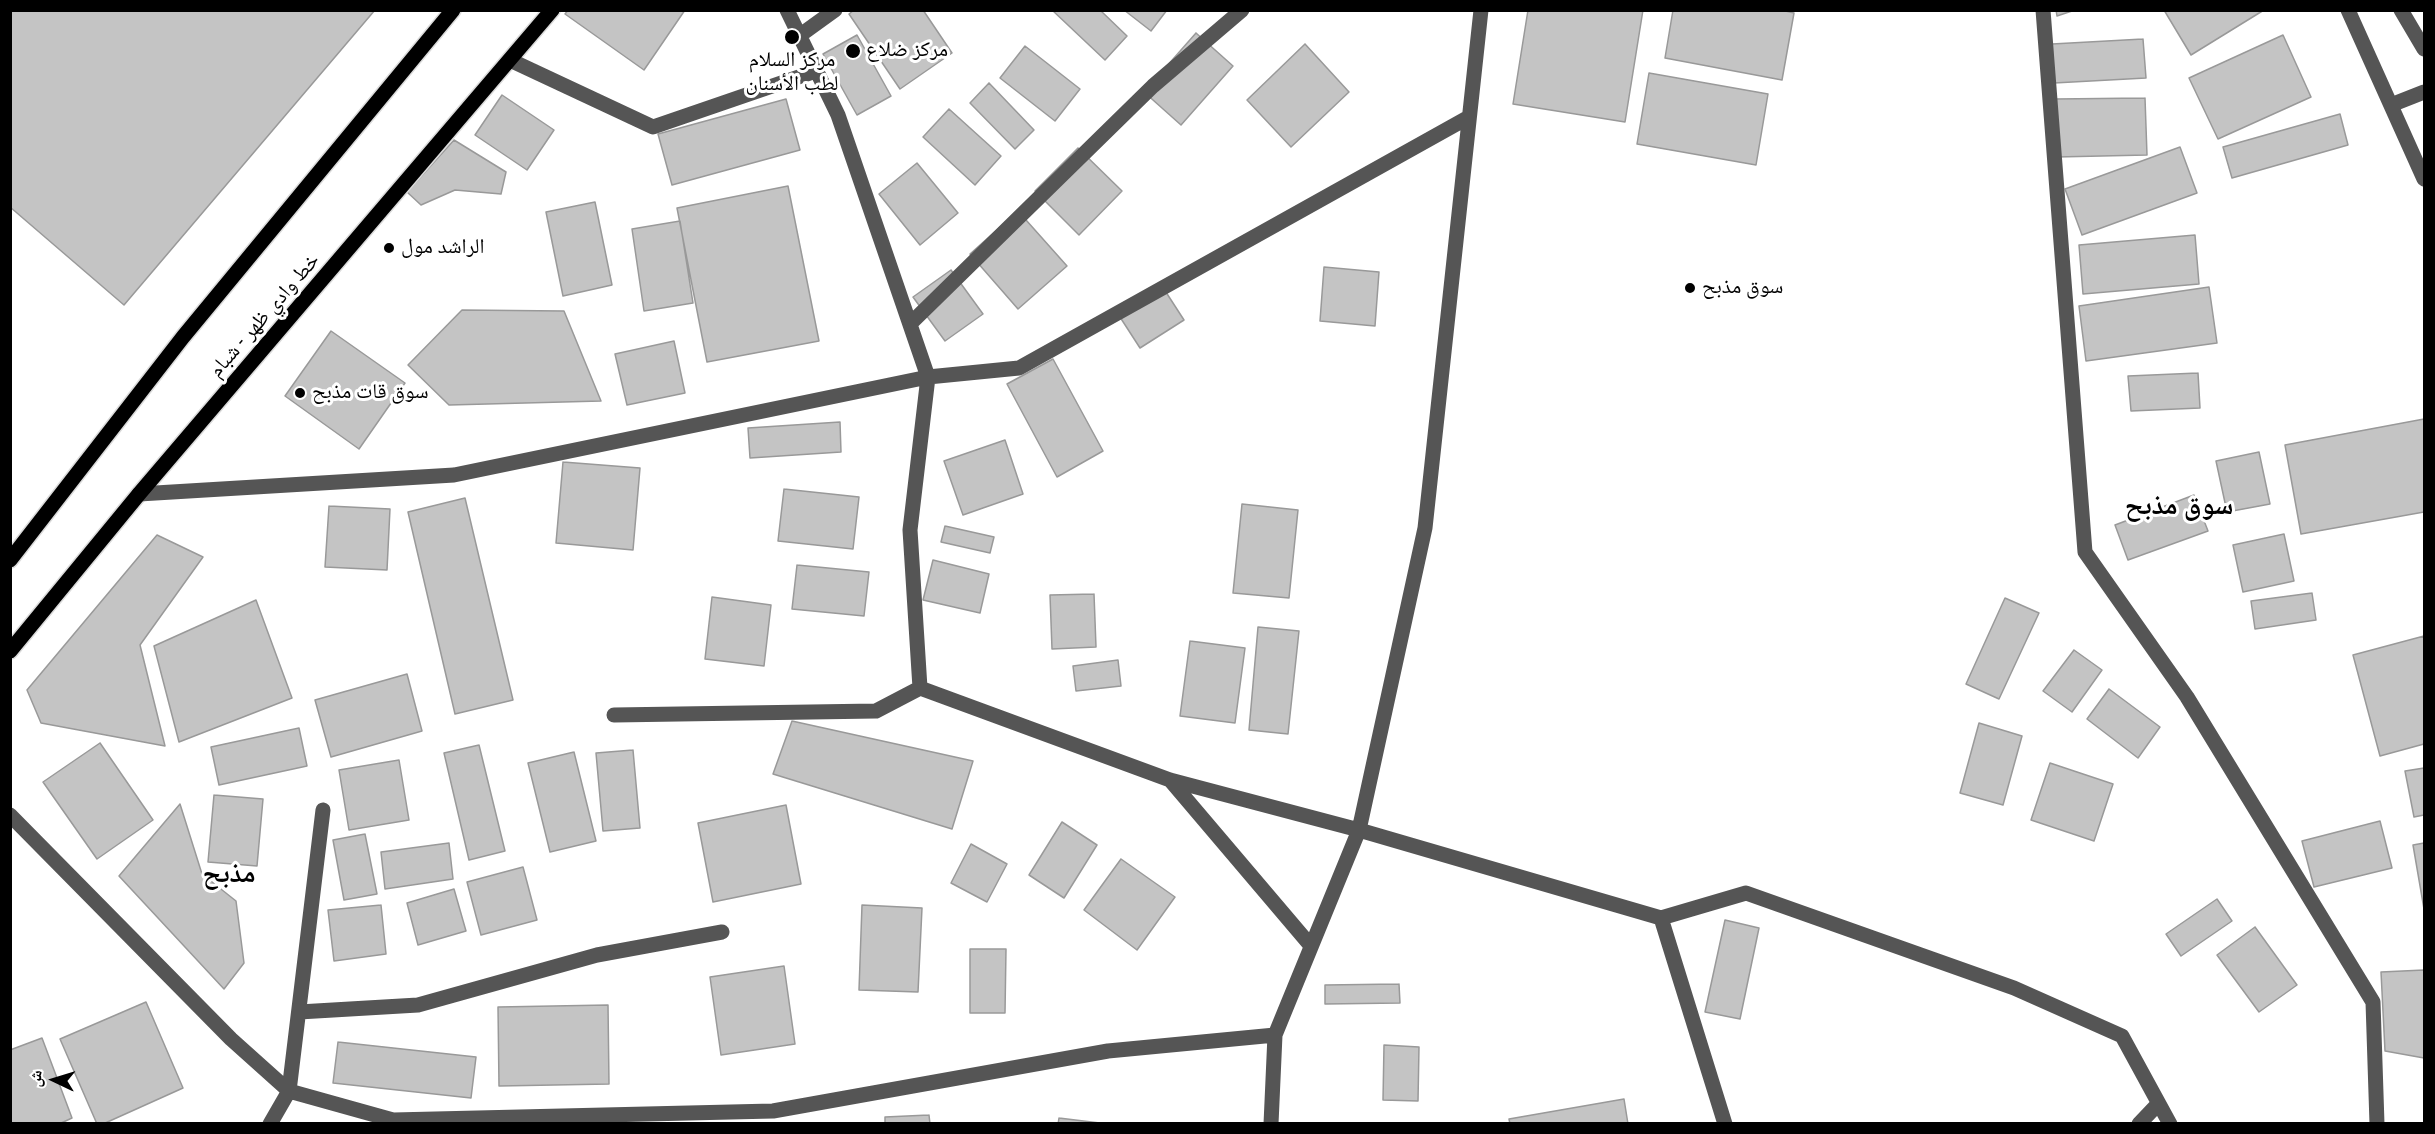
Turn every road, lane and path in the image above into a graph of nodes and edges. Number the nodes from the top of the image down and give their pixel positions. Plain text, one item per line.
1 (453, 10) edge
2 (552, 10) edge
3 (787, 10) edge
4 (835, 10) edge
5 (1242, 10) edge
6 (1480, 10) edge
7 (2043, 10) edge
8 (2348, 10) edge
9 (2401, 10) edge
10 (799, 36) junction
11 (2424, 49) edge
12 (512, 61) junction
13 (816, 71) junction
14 (2424, 92) edge
15 (2391, 105) junction
16 (1469, 117) junction
17 (2424, 179) edge
18 (910, 324) junction
19 (928, 377) junction
20 (140, 494) junction
21 (10, 560) edge
22 (10, 651) edge
23 (920, 688) junction
24 (614, 715) dead end
25 (1170, 780) junction
26 (323, 810) dead end
27 (10, 814) edge
28 (1359, 830) junction
29 (1661, 918) junction
30 (722, 932) dead end
31 (1311, 946) junction
32 (299, 1012) junction
33 (1275, 1035) junction
34 (289, 1091) junction
35 (2158, 1104) junction
36 (772, 1117) edge
37 (270, 1124) edge
38 (1271, 1124) edge
39 (1725, 1124) edge
40 (2139, 1124) edge
41 (2170, 1124) edge
42 (2377, 1124) edge

1 - 21 main road
2 - 12 main road, خط وادي ظهر - شبام
3 - 10 street
4 - 10 street
5 - 18 street
6 - 16 street
7 - 42 street
8 - 15 street
9 - 11 street
10 - 13 street
12 - 13 street
12 - 20 main road, خط وادي ظهر - شبام
13 - 18 street
14 - 15 street
15 - 17 street
16 - 19 street
16 - 28 street
18 - 19 street
19 - 20 street
19 - 23 street
20 - 22 main road, خط وادي ظهر - شبام
23 - 24 street
23 - 25 street
25 - 28 street
25 - 31 street
26 - 32 street
27 - 34 street
28 - 29 street
28 - 31 street
29 - 35 street
29 - 39 street
30 - 32 street
31 - 33 street
32 - 34 street
33 - 36 street
33 - 38 street
34 - 36 street
34 - 37 street
35 - 40 street
35 - 41 street

